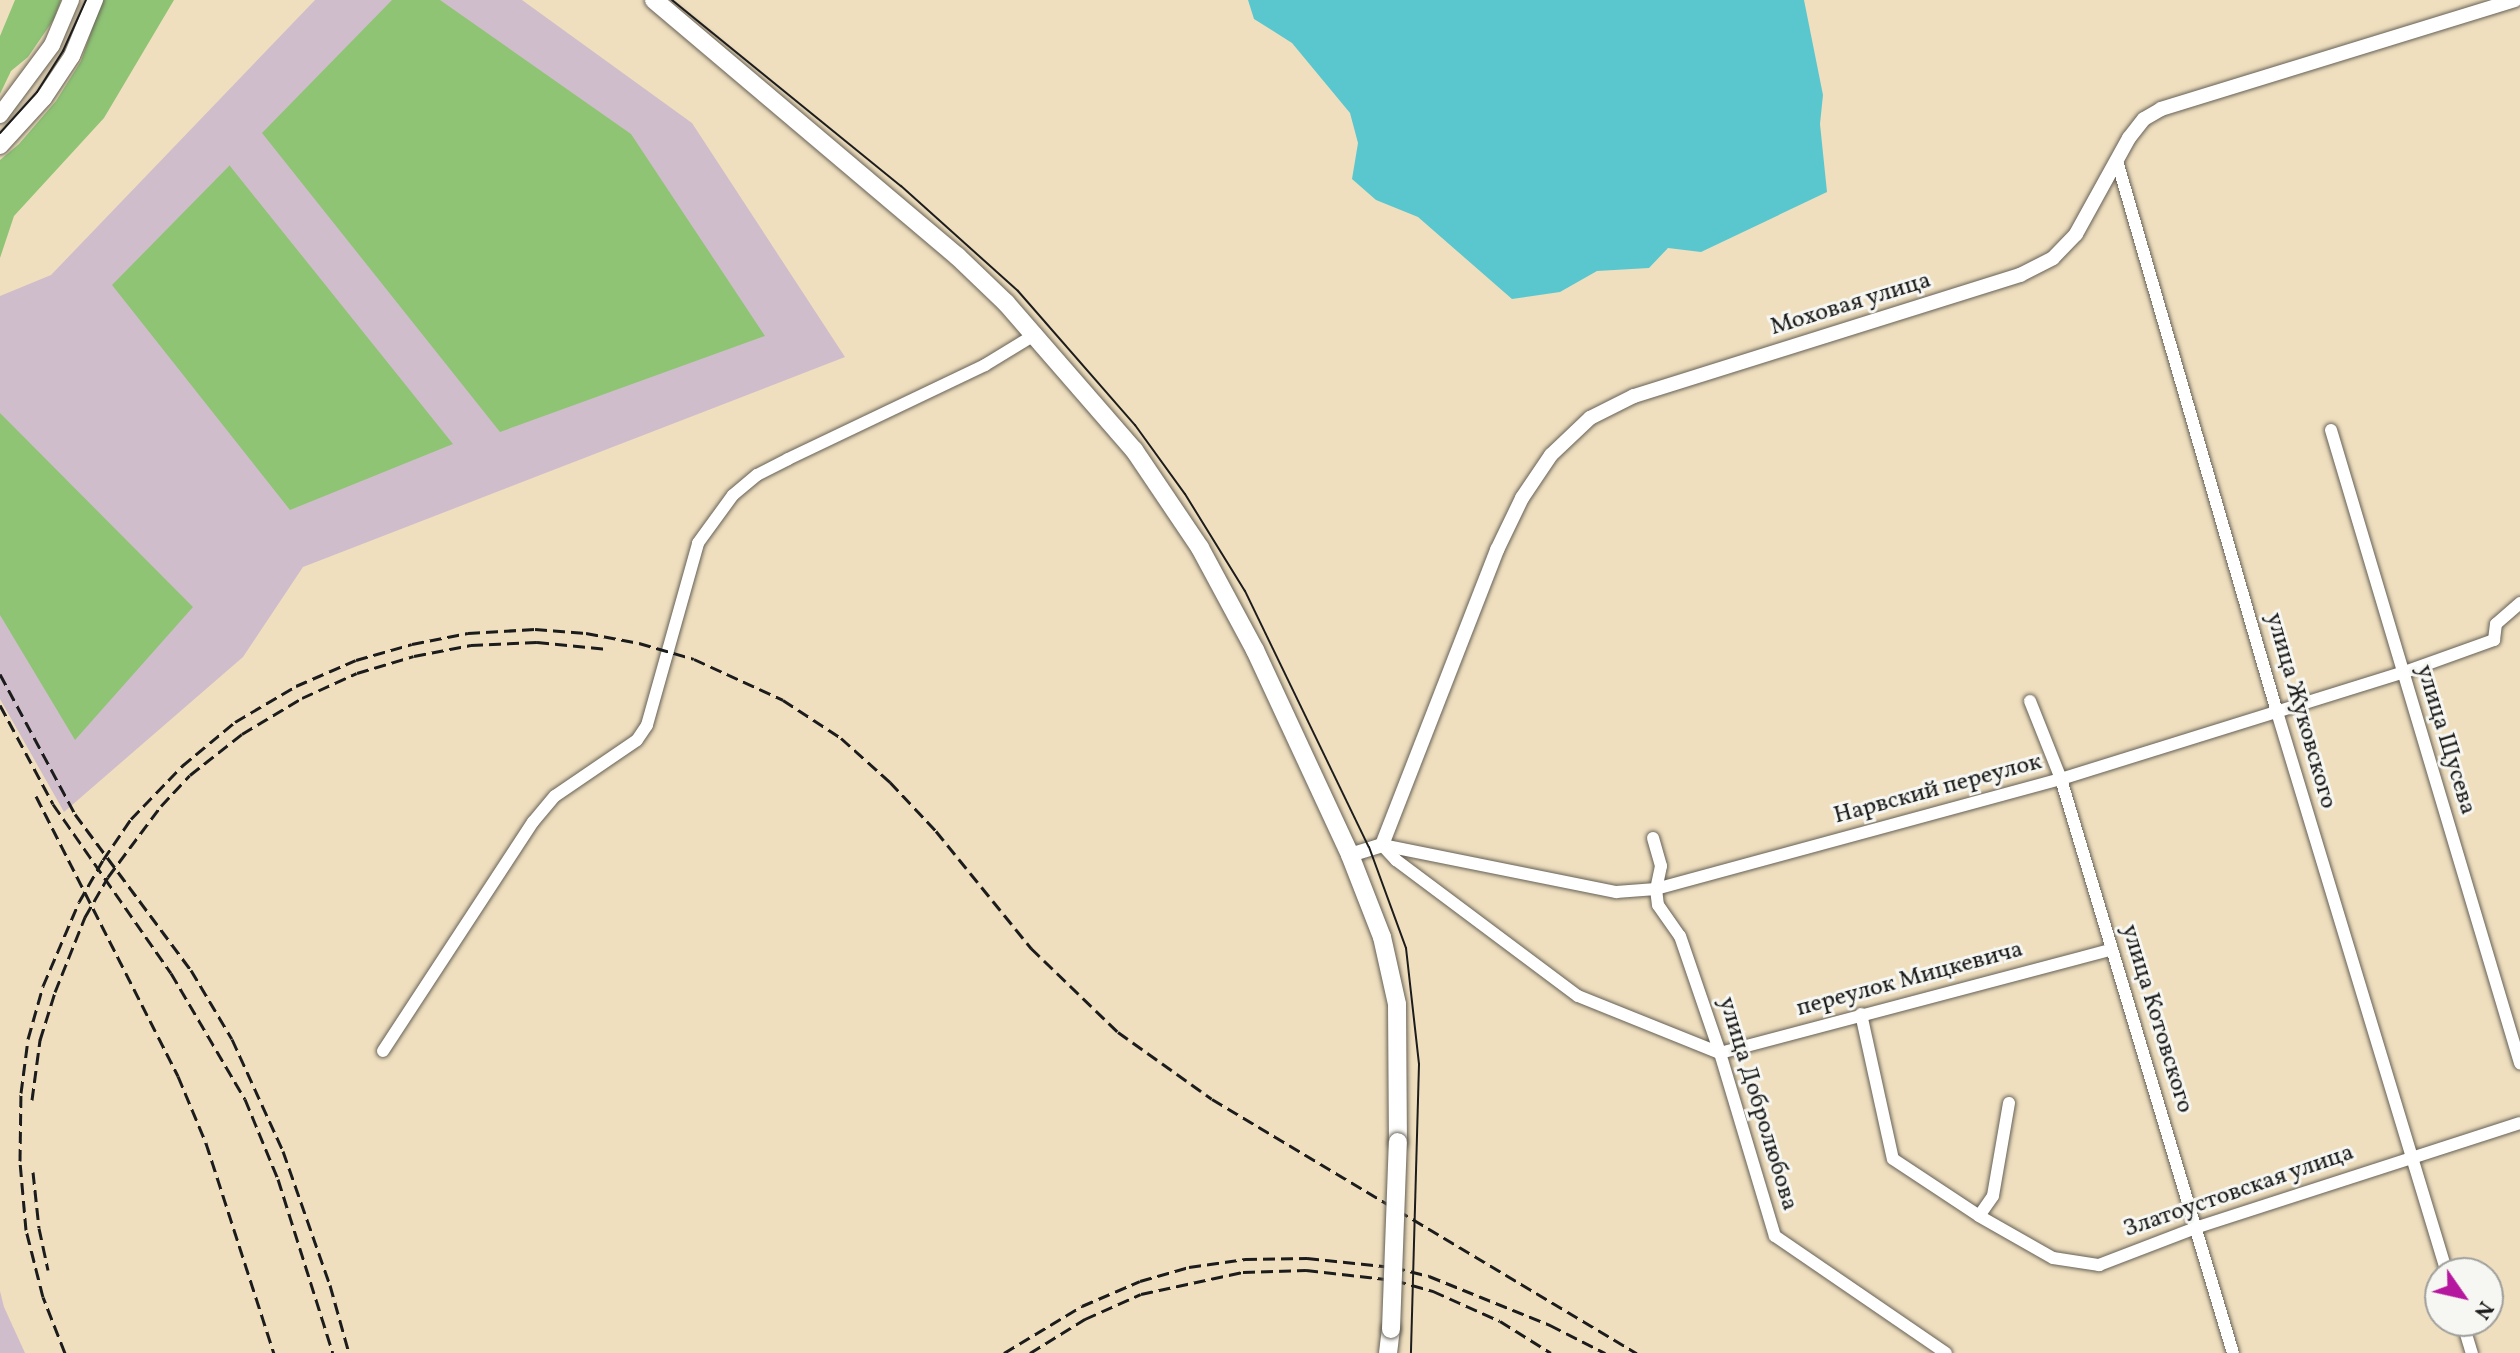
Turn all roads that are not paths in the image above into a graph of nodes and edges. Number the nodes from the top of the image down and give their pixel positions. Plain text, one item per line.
1 (71, 0) edge
2 (95, 0) edge
3 (654, 0) edge
4 (2515, 0) edge
5 (0, 115) edge
6 (0, 146) edge
7 (2117, 161) junction
8 (1036, 334) junction
9 (2331, 430) dead end
10 (2520, 603) edge
11 (2402, 673) junction
12 (2030, 701) dead end
13 (2277, 712) junction
14 (2061, 779) junction
15 (1653, 838) dead end
16 (1382, 845) junction
17 (1350, 855) junction
18 (1656, 889) junction
19 (2111, 950) junction
20 (1861, 1014) junction
21 (383, 1051) dead end
22 (1720, 1053) junction
23 (2520, 1063) edge
24 (2009, 1103) dead end
25 (2520, 1123) edge
26 (2410, 1155) junction
27 (1979, 1216) junction
28 (2198, 1227) junction
29 (2442, 1257) edge
30 (1390, 1353) edge
31 (1946, 1353) edge
32 (2233, 1353) edge

1 - 5 main road
2 - 6 main road
3 - 8 main road
4 - 7 street, Моховая улица
7 - 13 street, улица Жуковского
7 - 16 street, Моховая улица
8 - 17 main road
8 - 21 street
9 - 11 street, улица Щусева
10 - 11 street, Нарвский переулок
11 - 13 street, Нарвский переулок
11 - 23 street, улица Щусева
12 - 14 street, улица Котовского
13 - 14 street, Нарвский переулок
13 - 26 street, улица Жуковского
14 - 18 street, Нарвский переулок
14 - 19 street, улица Котовского
15 - 18 street, улица Добролюбова
16 - 17 street
16 - 18 street, Нарвский переулок
16 - 22 street
17 - 30 main road, bridge
18 - 22 street, улица Добролюбова
19 - 20 street, переулок Мицкевича
19 - 28 street, улица Котовского
20 - 22 street, переулок Мицкевича
20 - 27 street, Златоустовская улица
22 - 31 street, улица Добролюбова
24 - 27 street
25 - 26 street, Златоустовская улица
26 - 28 street, Златоустовская улица
26 - 29 street, улица Жуковского
27 - 28 street, Златоустовская улица
28 - 32 street, улица Котовского

